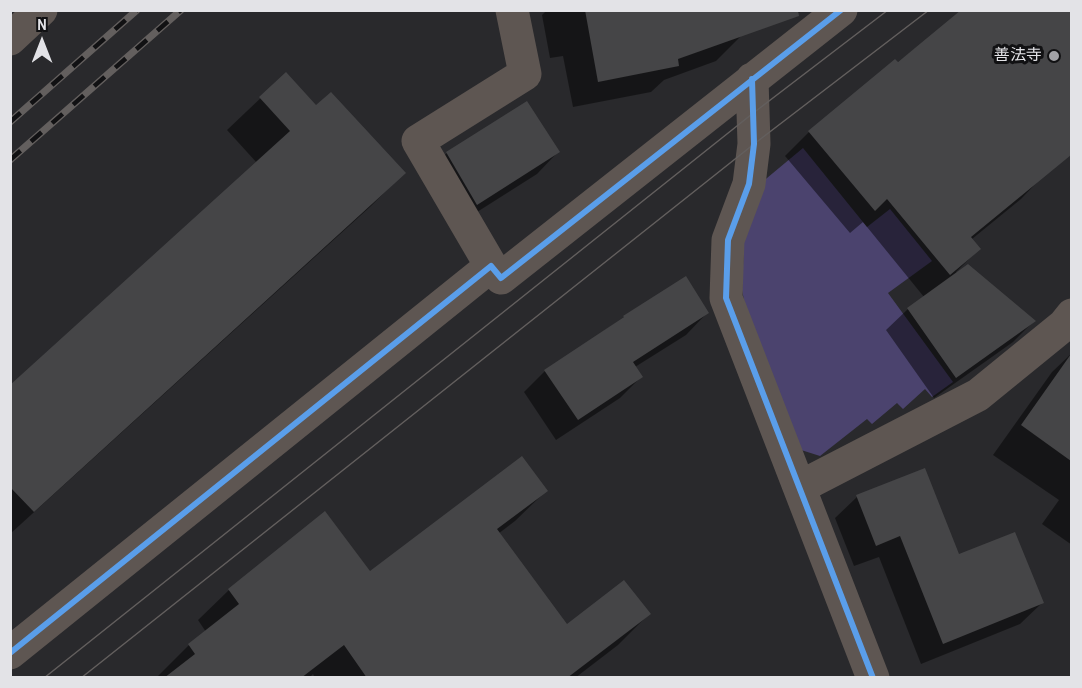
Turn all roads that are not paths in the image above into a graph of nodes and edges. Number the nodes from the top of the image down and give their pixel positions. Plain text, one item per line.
1 (41, 10) edge
2 (512, 10) edge
3 (841, 10) edge
4 (10, 39) edge
5 (752, 79) junction
6 (491, 266) junction
7 (1071, 315) edge
8 (800, 487) junction
9 (10, 653) edge
10 (873, 678) edge

1 - 4 street
2 - 6 street
3 - 5 street
5 - 6 street
5 - 8 street
6 - 9 street
7 - 8 street
8 - 10 street

